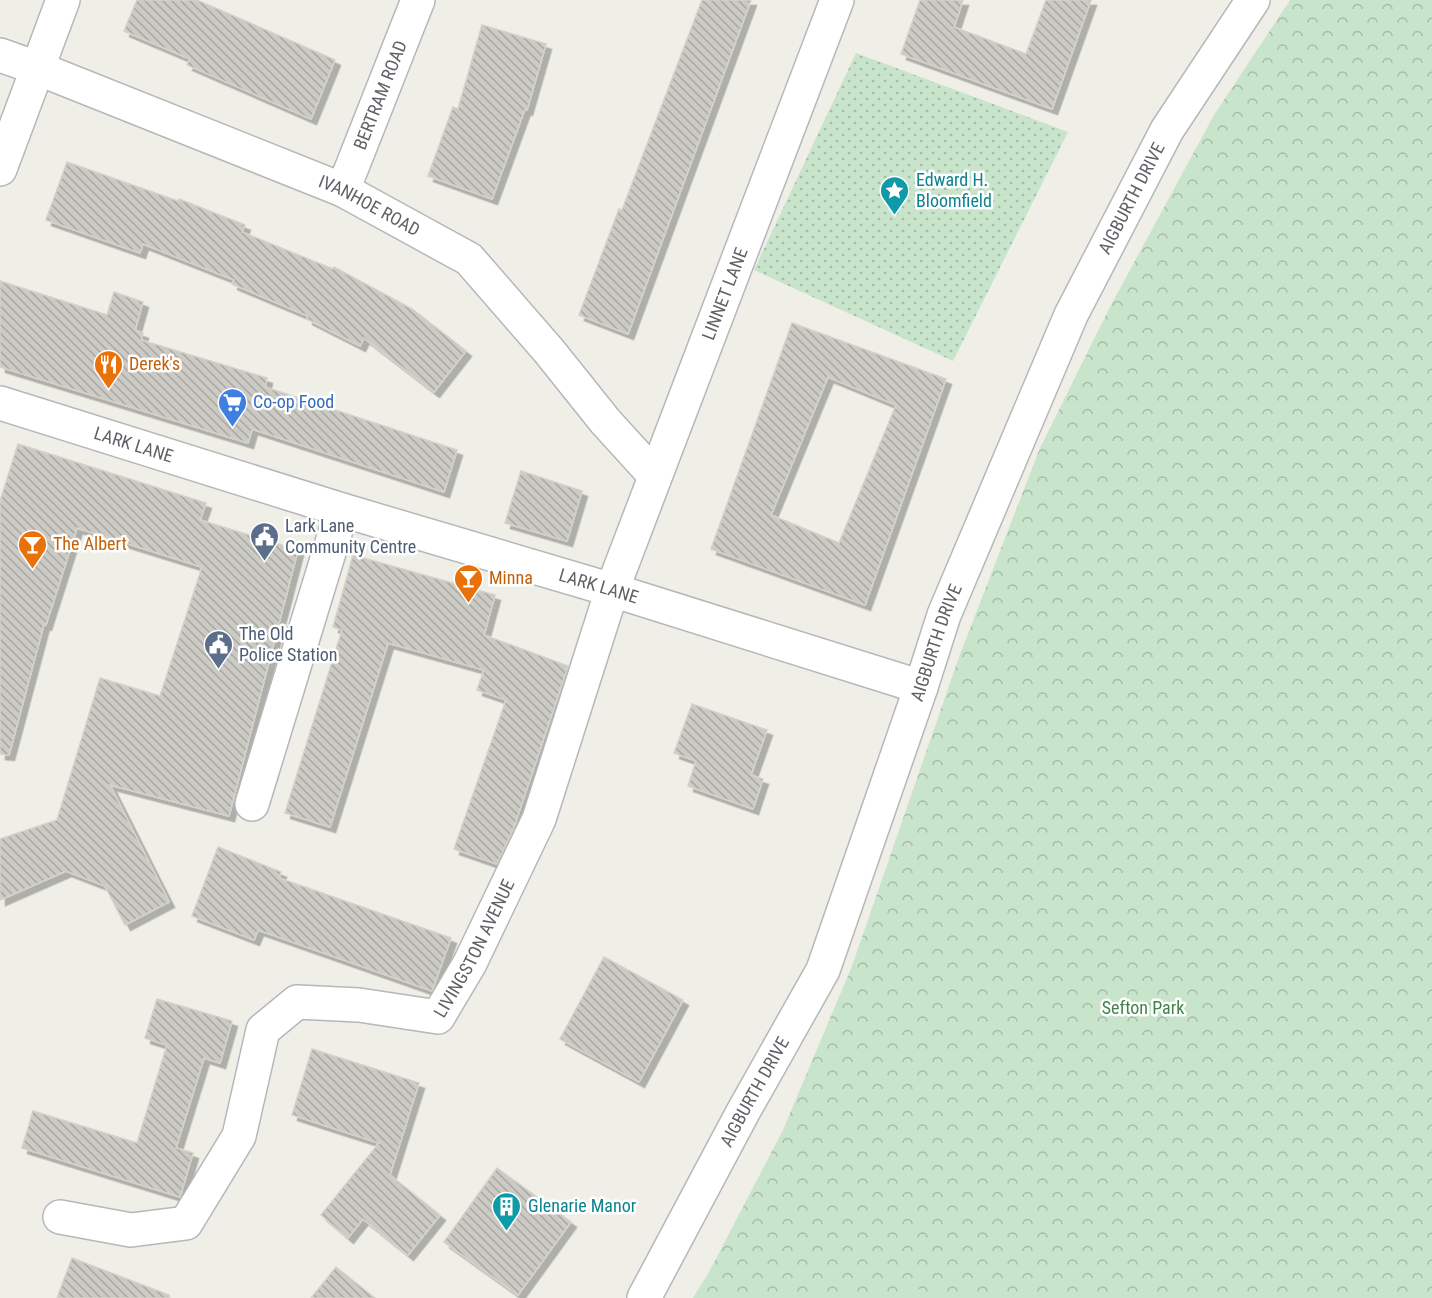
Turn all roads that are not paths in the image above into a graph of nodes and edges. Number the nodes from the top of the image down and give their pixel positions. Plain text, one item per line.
1 (63, 0) edge
2 (418, 0) edge
3 (837, 0) edge
4 (1253, 0) edge
5 (0, 55) edge
6 (37, 68) junction
7 (0, 169) edge
8 (343, 190) junction
9 (0, 403) edge
10 (655, 476) junction
11 (342, 510) junction
12 (612, 590) junction
13 (921, 687) junction
14 (252, 804) dead end
15 (60, 1217) dead end
16 (644, 1298) edge

1 - 6 street
2 - 8 street, BERTRAM ROAD
3 - 10 street, LINNET LANE
4 - 13 street, AIGBURTH DRIVE
5 - 6 street, IVANHOE ROAD
6 - 7 street
6 - 8 street, IVANHOE ROAD
8 - 10 street, IVANHOE ROAD
9 - 11 street, LARK LANE
10 - 12 street, LINNET LANE
11 - 12 street, LARK LANE
11 - 14 street
12 - 13 street, LARK LANE
12 - 15 street, LIVINGSTON AVENUE
13 - 16 street, AIGBURTH DRIVE

